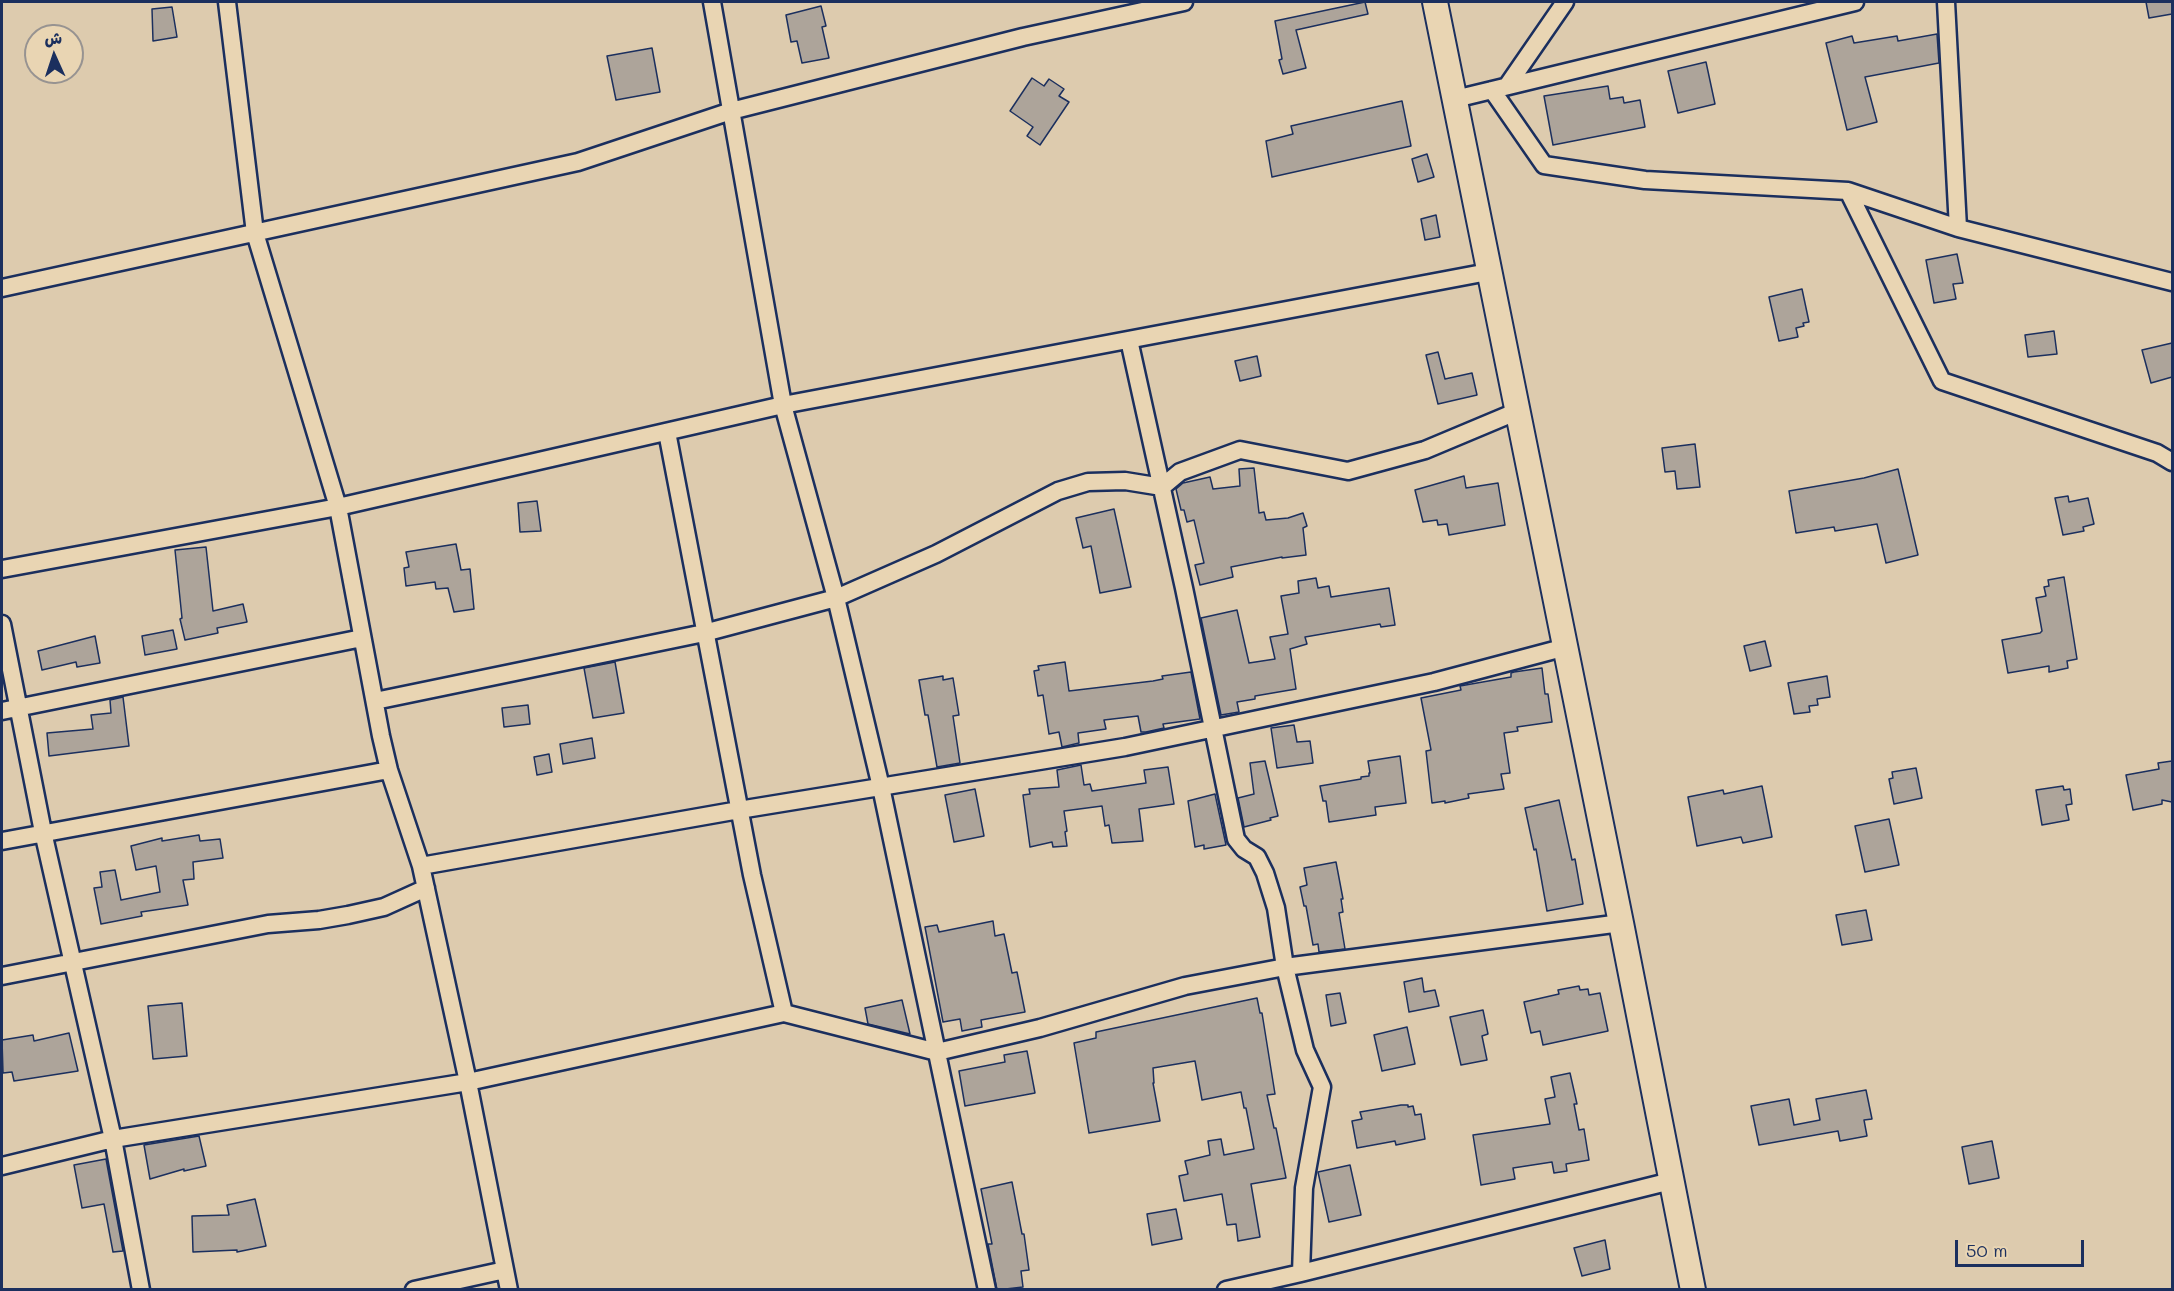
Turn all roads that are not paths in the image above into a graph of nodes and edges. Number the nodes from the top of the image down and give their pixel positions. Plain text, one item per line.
1 (227, 2) edge
2 (712, 2) edge
3 (1184, 2) edge
4 (1435, 2) edge
5 (1565, 2) edge
6 (1855, 2) edge
7 (1946, 2) edge
8 (1499, 88) junction
9 (1455, 99) junction
10 (731, 111) junction
11 (1848, 191) junction
12 (1958, 228) junction
13 (255, 233) junction
14 (1488, 272) junction
15 (2172, 282) edge
16 (2, 288) edge
17 (1129, 340) junction
18 (783, 405) junction
19 (1518, 411) junction
20 (667, 432) junction
21 (2172, 462) edge
22 (1162, 487) junction
23 (338, 507) junction
24 (2, 569) edge
25 (836, 598) junction
26 (2, 624) edge
27 (704, 633) junction
28 (362, 639) junction
29 (1566, 647) junction
30 (375, 701) junction
31 (10, 710) edge
32 (1213, 729) junction
33 (389, 770) junction
34 (881, 787) junction
35 (739, 810) junction
36 (43, 832) junction
37 (2, 841) edge
38 (421, 866) junction
39 (426, 888) junction
40 (1621, 923) junction
41 (72, 962) junction
42 (1285, 967) junction
43 (2, 975) edge
44 (784, 1013) junction
45 (937, 1052) junction
46 (468, 1082) junction
47 (112, 1139) junction
48 (2, 1166) edge
49 (1671, 1180) junction
50 (505, 1270) junction
51 (1301, 1273) junction
52 (141, 1290) edge
53 (414, 1290) edge
54 (509, 1290) edge
55 (987, 1290) edge
56 (1226, 1290) edge
57 (1693, 1290) edge

1 - 13 street
2 - 10 street
3 - 10 street
4 - 9 street
5 - 8 street
6 - 8 street
7 - 12 street
8 - 9 street
8 - 11 street
9 - 14 street
10 - 13 street
10 - 18 street
11 - 12 street
11 - 21 street
12 - 15 street
13 - 16 street
13 - 23 street
14 - 17 street
14 - 19 street
17 - 18 street
17 - 22 street
18 - 20 street
18 - 25 street
19 - 22 street
19 - 29 street
20 - 23 street
20 - 27 street
22 - 25 street
22 - 32 street
23 - 24 street
23 - 28 street
25 - 27 street
25 - 34 street
26 - 31 street
27 - 30 street
27 - 35 street
28 - 30 street
28 - 31 street
29 - 32 street
29 - 40 street
30 - 33 street
31 - 36 street
32 - 34 street
32 - 42 street
33 - 36 street
33 - 38 street
34 - 35 street
34 - 45 street
35 - 38 street
35 - 44 street
36 - 37 street
36 - 41 street
38 - 39 street
39 - 41 street
39 - 46 street
40 - 42 street
40 - 49 street
41 - 43 street
41 - 47 street
42 - 45 street
42 - 51 street
44 - 45 street
44 - 46 street
45 - 55 street
46 - 47 street
46 - 50 street
47 - 48 street
47 - 52 street
49 - 51 street
49 - 57 street
50 - 53 street
50 - 54 street
51 - 56 street

